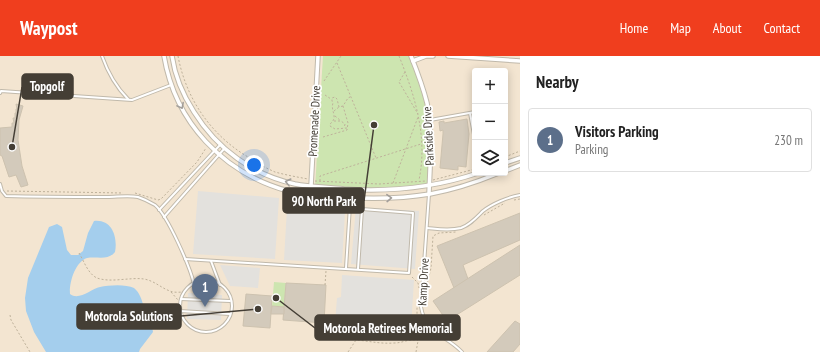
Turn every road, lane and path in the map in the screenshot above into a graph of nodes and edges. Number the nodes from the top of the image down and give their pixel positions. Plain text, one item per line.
1 (102, 56) edge
2 (164, 56) edge
3 (172, 56) edge
4 (178, 56) edge
5 (318, 56) edge
6 (341, 56) edge
7 (399, 56) edge
8 (412, 56) edge
9 (433, 56) edge
10 (448, 56) edge
11 (485, 57) edge
12 (413, 61) junction
13 (520, 61) edge
14 (337, 63) junction
15 (406, 72) junction
16 (324, 81) dead end
17 (171, 85) junction
18 (0, 92) edge
19 (325, 95) dead end
20 (351, 97) junction
21 (128, 99) junction
22 (331, 99) junction
23 (343, 106) junction
24 (339, 107) junction
25 (334, 111) junction
26 (470, 113) joint
27 (418, 115) junction
28 (335, 116) junction
29 (429, 120) junction
30 (333, 121) junction
31 (341, 121) junction
32 (472, 124) edge
33 (344, 128) junction
34 (347, 128) junction
35 (323, 137) dead end
36 (422, 144) junction
37 (220, 145) junction
38 (205, 148) dead end
39 (224, 149) junction
40 (406, 149) junction
41 (215, 151) junction
42 (520, 151) edge
43 (220, 155) junction
44 (508, 156) edge
45 (376, 158) junction
46 (520, 158) edge
47 (508, 162) edge
48 (520, 165) edge
49 (472, 170) edge
50 (508, 170) edge
51 (472, 175) edge
52 (491, 176) edge
53 (311, 180) junction
54 (430, 180) junction
55 (320, 181) junction
56 (419, 181) junction
57 (392, 183) junction
58 (0, 184) edge
59 (311, 186) junction
60 (429, 186) junction
61 (351, 189) junction
62 (9, 191) dead end
63 (429, 194) junction
64 (520, 195) edge
65 (350, 198) junction
66 (520, 199) edge
67 (512, 200) dead end
68 (507, 202) dead end
69 (159, 210) junction
70 (164, 217) junction
71 (482, 217) dead end
72 (427, 228) junction
73 (459, 232) dead end
74 (79, 253) dead end
75 (186, 259) junction
76 (211, 261) junction
77 (346, 268) junction
78 (358, 269) junction
79 (326, 271) dead end
80 (412, 277) dead end
81 (194, 284) junction
82 (325, 284) dead end
83 (419, 284) junction
84 (220, 285) junction
85 (422, 285) junction
86 (170, 292) junction
87 (185, 292) junction
88 (418, 293) dead end
89 (181, 299) junction
90 (230, 301) junction
91 (181, 303) junction
92 (417, 306) dead end
93 (180, 311) junction
94 (230, 314) junction
95 (10, 315) dead end
96 (320, 323) dead end
97 (356, 340) junction
98 (418, 340) junction
99 (30, 352) edge
100 (348, 352) edge
101 (416, 352) edge
102 (462, 352) edge

1 - 21 lane
2 - 17 street
3 - 37 street
4 - 53 path
5 - 53 street, Promenade Drive
6 - 14 path
7 - 15 path
8 - 12 street, Parkside Drive
9 - 12 street
10 - 11 street
11 - 13 street
12 - 29 street, Parkside Drive
14 - 16 path
14 - 20 path
15 - 27 path
15 - 27 path
17 - 21 lane
17 -> 41 street
18 - 21 lane
19 - 22 path
20 - 23 path
20 - 45 path
22 - 24 path
22 - 25 path
23 - 24 path
23 - 34 path
24 - 25 path
25 - 28 path
26 - 29 lane
26 - 32 lane
27 - 36 path
27 - 40 path
28 - 30 path
28 - 31 path
29 - 54 street, Parkside Drive
30 - 31 path
30 - 33 path
31 - 33 path
33 - 34 path
34 - 35 path
36 - 40 path
36 - 56 path
37 - 39 street
37 - 41 lane
38 - 62 path
39 - 43 lane
59 -> 39 street
40 - 45 path
40 - 57 path
41 - 43 street
41 - 69 lane
42 - 44 path
43 - 65 street
43 - 70 lane
45 - 55 path
46 - 47 street
48 - 50 street
49 - 54 path
51 - 60 street
52 - 63 street
53 - 55 path
53 - 59 street, Promenade Drive
54 - 56 path
54 - 60 street, Parkside Drive
55 - 57 path
56 - 57 path
58 - 69 lane
59 - 61 street
60 - 61 street
60 - 63 street, Parkside Drive
61 - 65 lane
65 -> 63 street
63 - 72 lane, Kamp Drive
64 - 72 lane
65 - 77 lane
66 - 67 path
68 - 71 path
69 - 70 lane
70 - 75 lane
72 - 85 lane, Kamp Drive
73 - 85 path
74 - 86 path
75 - 76 lane
75 - 81 lane
76 - 77 lane
76 - 84 lane
77 - 78 lane
78 - 78 lane
79 - 82 path
80 - 83 path
81 - 84 lane
81 - 87 lane
83 - 85 path
83 - 88 path
84 - 90 lane
85 - 102 lane, Kamp Drive
86 - 87 path
86 - 91 path
87 - 89 lane
89 - 90 lane
89 - 91 lane
90 - 94 lane
91 - 93 lane
92 - 98 path
93 - 94 lane
93 - 94 lane
95 - 99 path
96 - 97 path
97 - 98 path
97 - 100 path
98 - 101 path

